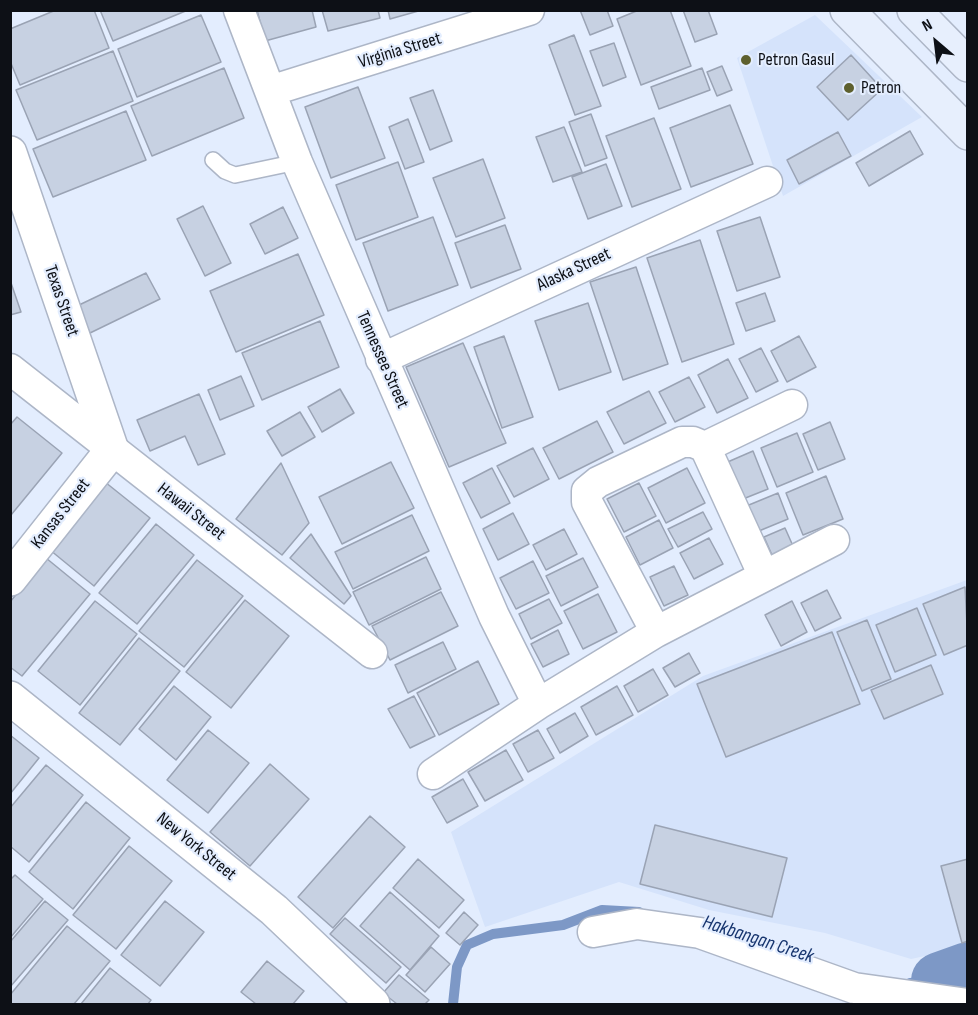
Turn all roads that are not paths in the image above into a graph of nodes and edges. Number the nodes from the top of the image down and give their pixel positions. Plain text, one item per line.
1 (239, 10) edge
2 (530, 10) edge
3 (847, 10) edge
4 (914, 10) edge
5 (968, 65) edge
6 (270, 91) junction
7 (968, 133) edge
8 (10, 153) edge
9 (213, 160) dead end
10 (297, 162) junction
11 (767, 182) dead end
12 (381, 359) junction
13 (10, 369) edge
14 (792, 405) dead end
15 (705, 447) junction
16 (112, 450) junction
17 (834, 540) dead end
18 (764, 574) junction
19 (10, 579) edge
20 (656, 632) junction
21 (372, 653) dead end
22 (10, 698) edge
23 (538, 704) junction
24 (433, 774) dead end
25 (593, 932) dead end
26 (359, 1000) edge
27 (968, 1004) edge

1 - 6 street, Tennessee Street
2 - 6 street, Virginia Street
3 - 7 main road
4 - 5 main road
6 - 10 street, Tennessee Street
8 - 16 street, Texas Street
9 - 10 lane
10 - 12 street, Tennessee Street
11 - 12 street, Alaska Street
12 - 23 street, Tennessee Street
13 - 16 street, Hawaii Street
14 - 15 street
15 - 18 street
15 - 20 street
16 - 19 street, Kansas Street
16 - 21 street, Hawaii Street
17 - 18 street
18 - 20 street
20 - 23 street
22 - 26 street, New York Street
23 - 24 street
25 - 27 street

